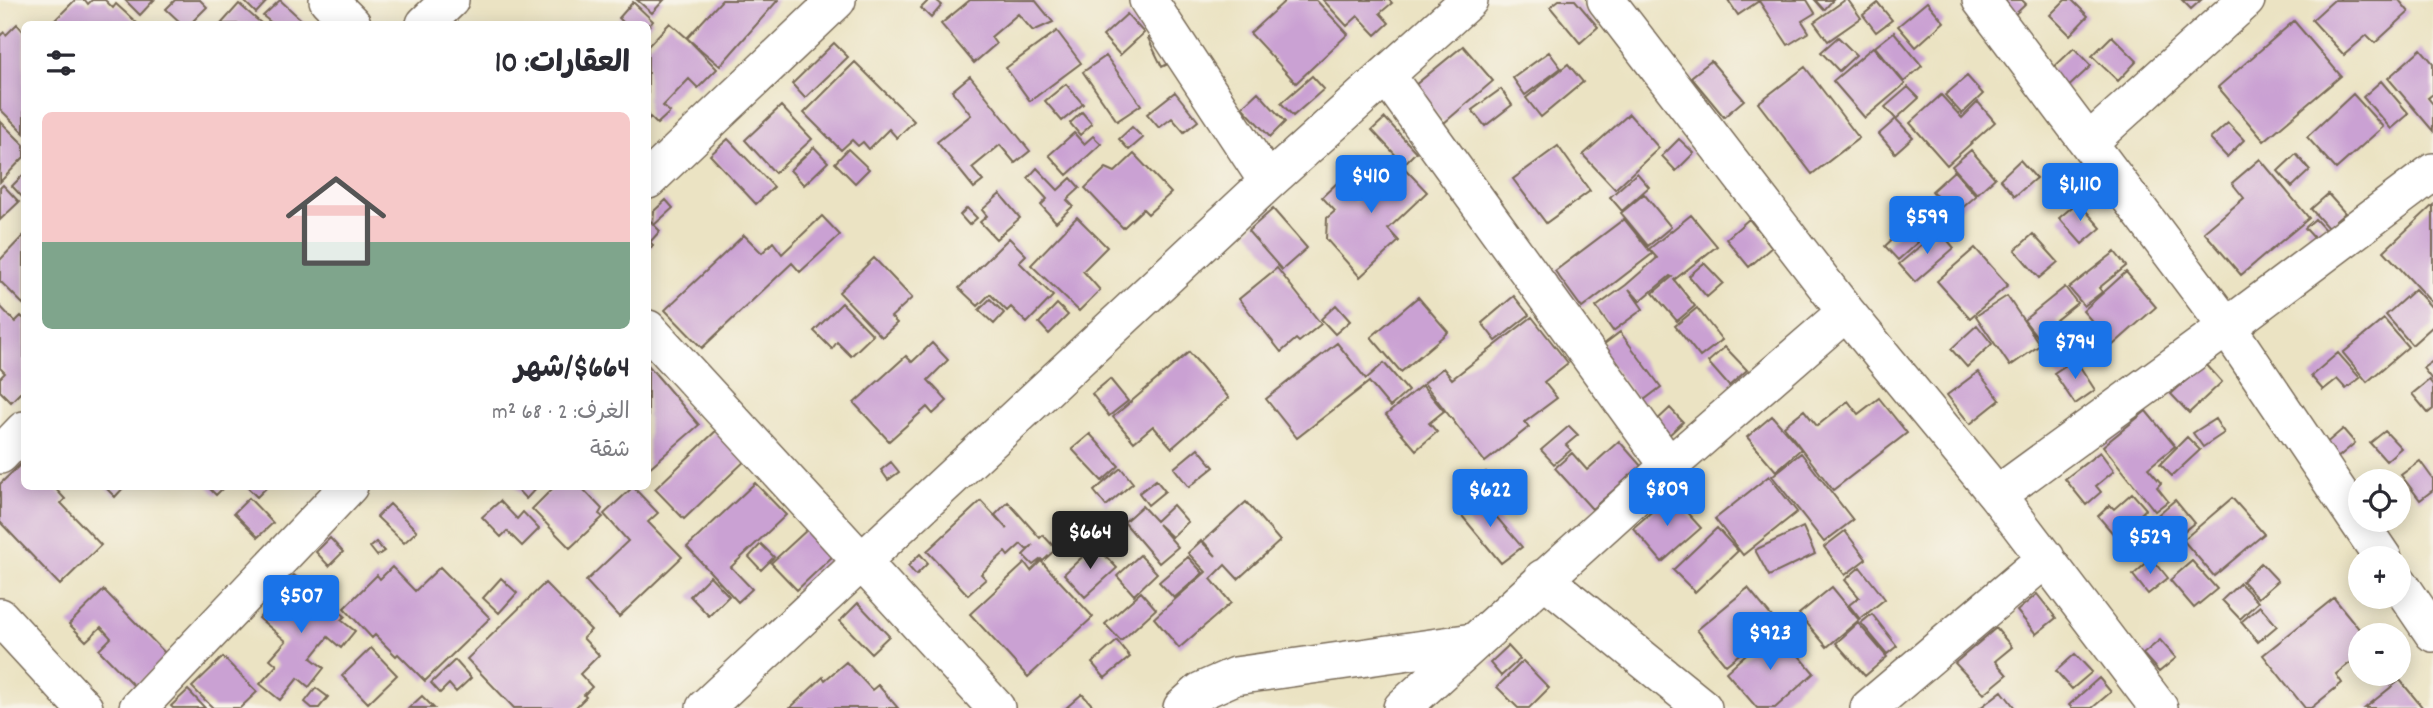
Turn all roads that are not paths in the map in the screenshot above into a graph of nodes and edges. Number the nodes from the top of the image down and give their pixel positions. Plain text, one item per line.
1 (328, 0) edge
2 (450, 0) edge
3 (837, 0) edge
4 (1148, 0) edge
5 (1469, 0) edge
6 (1606, 0) edge
7 (1981, 0) edge
8 (2246, 0) edge
9 (349, 21) edge
10 (428, 21) edge
11 (1386, 75) junction
12 (2089, 142) junction
13 (2433, 172) edge
14 (651, 177) edge
15 (1268, 182) junction
16 (1846, 312) junction
17 (2227, 327) junction
18 (651, 332) edge
19 (21, 433) edge
20 (0, 456) edge
21 (1669, 466) junction
22 (345, 490) edge
23 (1997, 495) junction
24 (2375, 546) edge
25 (2046, 558) junction
26 (862, 563) junction
27 (1543, 578) junction
28 (2411, 601) edge
29 (0, 617) edge
30 (2433, 633) edge
31 (1473, 642) junction
32 (84, 708) edge
33 (138, 708) edge
34 (705, 708) edge
35 (996, 708) edge
36 (1182, 708) edge
37 (1402, 708) edge
38 (1703, 708) edge
39 (1869, 708) edge
40 (2159, 708) edge

1 - 9 street
2 - 10 street
3 - 14 street
4 - 15 street
5 - 11 street
6 - 16 street
7 - 12 street
8 - 12 street
11 - 15 street
11 - 21 street
12 - 17 street
13 - 17 street
15 - 26 street
16 - 21 street
16 - 23 street
17 - 23 street
17 - 24 street
18 - 26 street
19 - 20 street
21 - 27 street
22 - 33 street
23 - 25 street
25 - 39 street
25 - 40 street
26 - 34 street
26 - 35 street
27 - 31 street
27 - 38 street
28 - 30 street
29 - 32 street
31 - 36 street
31 - 37 street

